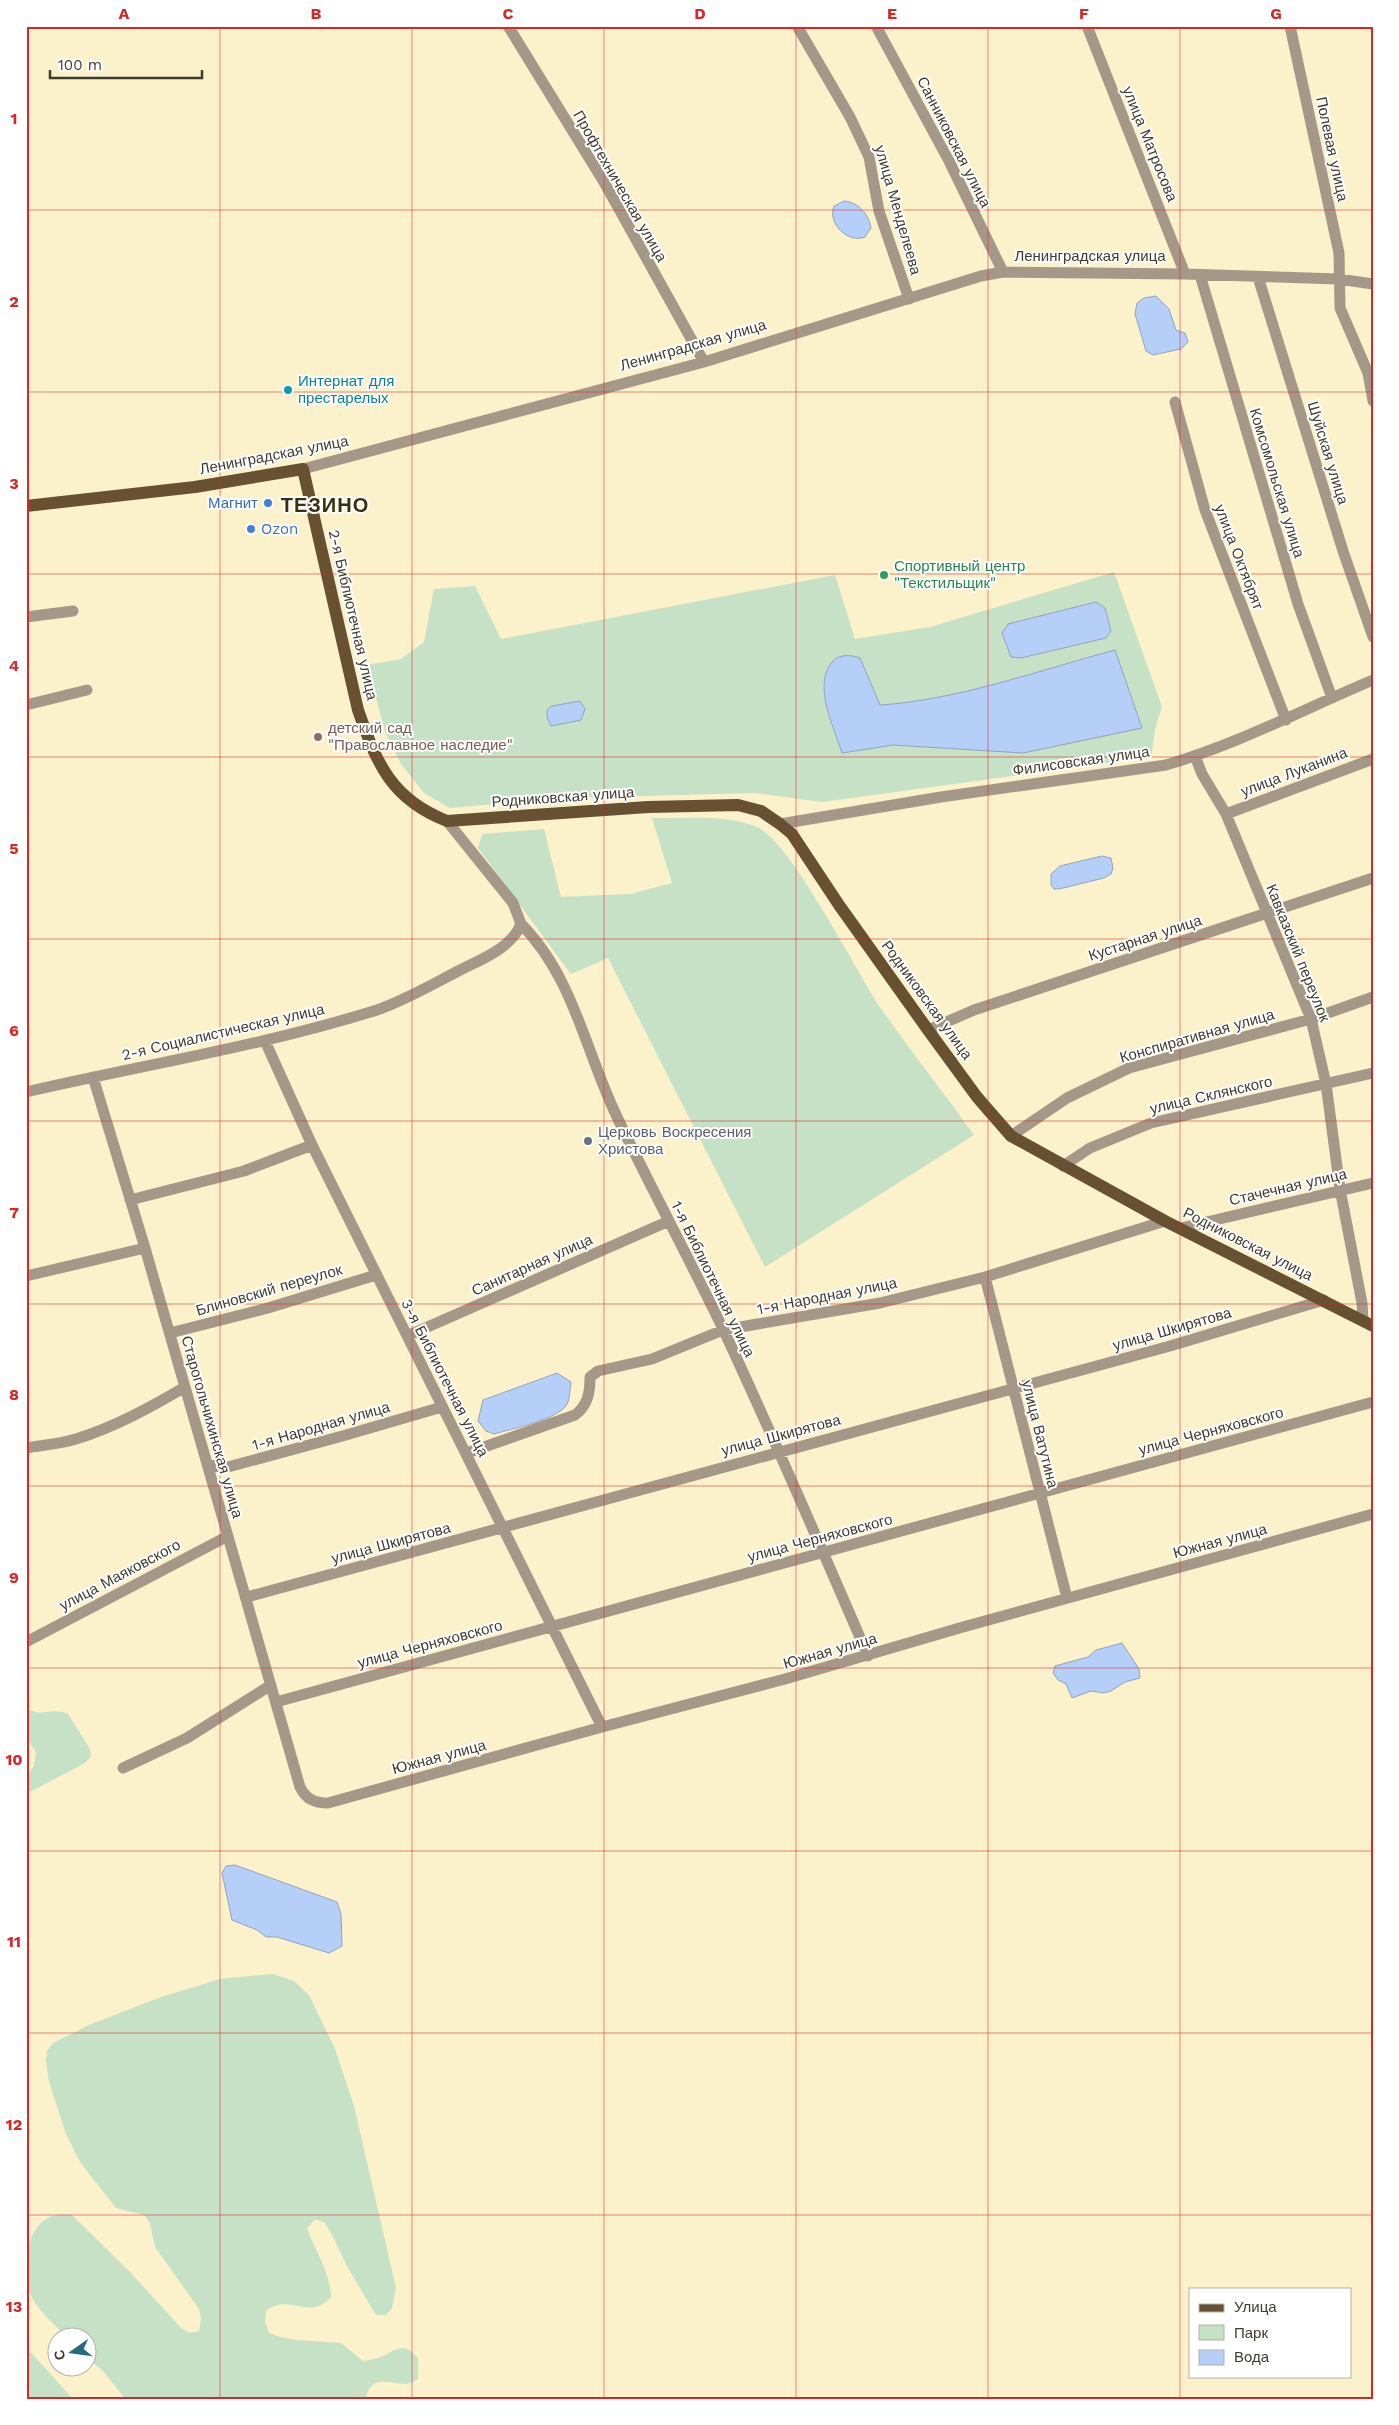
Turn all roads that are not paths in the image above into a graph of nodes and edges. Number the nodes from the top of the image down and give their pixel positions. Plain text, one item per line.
1 (508, 26) edge
2 (797, 26) edge
3 (876, 26) edge
4 (1087, 26) edge
5 (1290, 26) edge
6 (1003, 272) junction
7 (1185, 274) junction
8 (1200, 275) junction
9 (1258, 277) junction
10 (1338, 279) junction
11 (1373, 284) edge
12 (909, 300) junction
13 (704, 362) junction
14 (1370, 376) edge
15 (1373, 400) edge
16 (1175, 402) dead end
17 (303, 469) junction
18 (26, 506) edge
19 (73, 611) dead end
20 (26, 617) edge
21 (1373, 637) edge
22 (1373, 680) edge
23 (87, 690) dead end
24 (1332, 698) junction
25 (26, 705) edge
26 (1286, 720) junction
27 (1195, 756) junction
28 (1373, 759) edge
29 (1226, 814) junction
30 (447, 821) junction
31 (780, 824) junction
32 (1373, 878) edge
33 (1266, 914) junction
34 (521, 924) junction
35 (1373, 997) edge
36 (1311, 1019) junction
37 (928, 1030) junction
38 (265, 1041) junction
39 (1373, 1073) edge
40 (93, 1076) junction
41 (1326, 1084) junction
42 (26, 1092) edge
43 (1011, 1136) junction
44 (312, 1145) junction
45 (1063, 1166) junction
46 (1373, 1182) edge
47 (1340, 1189) junction
48 (130, 1200) junction
49 (669, 1221) junction
50 (1165, 1221) junction
51 (1181, 1228) junction
52 (145, 1248) junction
53 (376, 1275) junction
54 (26, 1276) edge
55 (985, 1277) junction
56 (1324, 1300) junction
57 (1368, 1323) edge
58 (723, 1330) junction
59 (170, 1334) junction
60 (407, 1336) junction
61 (185, 1387) junction
62 (1012, 1388) junction
63 (1373, 1402) edge
64 (442, 1407) junction
65 (26, 1448) edge
66 (778, 1451) junction
67 (467, 1454) junction
68 (208, 1465) junction
69 (1039, 1492) junction
70 (1373, 1514) edge
71 (502, 1528) junction
72 (228, 1536) junction
73 (823, 1553) junction
74 (247, 1598) junction
75 (1067, 1598) junction
76 (553, 1626) junction
77 (26, 1642) edge
78 (868, 1656) junction
79 (271, 1685) junction
80 (276, 1702) junction
81 (602, 1727) junction
82 (123, 1768) dead end
83 (300, 1787) joint

1 - 13 street, Профтехническая улица
2 - 12 street, улица Менделеева
3 - 6 street, Санниковская улица
4 - 7 street, улица Матросова
5 - 10 street, Полевая улица
6 - 7 street, Ленинградская улица
6 - 12 street, Ленинградская улица
7 - 8 street, Ленинградская улица
8 - 9 street, Ленинградская улица
8 - 24 street, Комсомольская улица
9 - 10 street, Ленинградская улица
9 - 21 street, Шуйская улица
10 - 11 street, Ленинградская улица
10 - 14 street, Полевая улица
12 - 13 street, Ленинградская улица
13 - 17 street, Ленинградская улица
14 - 15 street, Полевая улица
16 - 26 street, улица Октябрят
17 - 18 main road, Ленинградская улица
17 - 30 main road, 2-я Библиотечная улица
19 - 20 street
22 - 24 street, Филисовская улица
23 - 25 street
24 - 26 street, Филисовская улица
26 - 27 street, Филисовская улица
27 - 29 street, Кавказский переулок
27 - 31 street, Филисовская улица
28 - 29 street, улица Луканина
29 - 33 street, Кавказский переулок
30 - 31 main road, Родниковская улица
30 - 34 street
31 - 37 main road, Родниковская улица
32 - 33 street, Кустарная улица
33 - 36 street, Кавказский переулок
33 - 37 street, Кустарная улица
34 - 38 street, 2-я Социалистическая улица
34 - 49 street, 1-я Библиотечная улица
35 - 36 street, Конспиративная улица
36 - 41 street, Кавказский переулок
36 - 43 street, Конспиративная улица
37 - 43 main road, Родниковская улица
38 - 40 street, 2-я Социалистическая улица
38 - 44 street, 3-я Библиотечная улица
39 - 41 street, улица Склянского
40 - 42 street, 2-я Социалистическая улица
40 - 48 street, Старогольчихинская улица
41 - 45 street, улица Склянского
41 - 47 street, Кавказский переулок
43 - 45 main road, Родниковская улица
44 - 48 street
44 - 53 street, 3-я Библиотечная улица
45 - 50 main road, Родниковская улица
46 - 47 street, Стачечная улица
47 - 51 street, Стачечная улица
47 - 57 street, Кавказский переулок
48 - 52 street, Старогольчихинская улица
49 - 58 street, 1-я Библиотечная улица
49 - 60 street, Санитарная улица
50 - 51 main road, Родниковская улица
50 - 55 street, 1-я Народная улица
51 - 56 main road, Родниковская улица
52 - 54 street
52 - 59 street, Старогольчихинская улица
53 - 59 street, Блиновский переулок
53 - 60 street, 3-я Библиотечная улица
55 - 58 street, 1-я Народная улица
55 - 62 street, улица Ватутина
56 - 57 main road, Родниковская улица
56 - 62 street, улица Шкирятова
58 - 66 street, 1-я Библиотечная улица
58 - 67 street, 1-я Народная улица
59 - 61 street, Старогольчихинская улица
60 - 64 street, 3-я Библиотечная улица
61 - 65 street
61 - 68 street, Старогольчихинская улица
62 - 66 street, улица Шкирятова
62 - 69 street, улица Ватутина
63 - 69 street, улица Черняховского
64 - 67 street, 3-я Библиотечная улица
64 - 68 street, 1-я Народная улица
66 - 71 street, улица Шкирятова
66 - 73 street, 1-я Библиотечная улица
67 - 71 street, 3-я Библиотечная улица
68 - 72 street, Старогольчихинская улица
69 - 73 street, улица Черняховского
69 - 75 street, улица Ватутина
70 - 75 street, Южная улица
71 - 74 street, улица Шкирятова
71 - 76 street, 3-я Библиотечная улица
72 - 74 street, Старогольчихинская улица
72 - 77 street, улица Маяковского
73 - 76 street, улица Черняховского
73 - 78 street, 1-я Библиотечная улица
74 - 79 street, Старогольчихинская улица
75 - 78 street, Южная улица
76 - 80 street, улица Черняховского
76 - 81 street, 3-я Библиотечная улица
78 - 81 street, Южная улица
79 - 80 street, Старогольчихинская улица
79 - 82 street
80 - 83 street, Старогольчихинская улица
81 - 83 street, Южная улица

